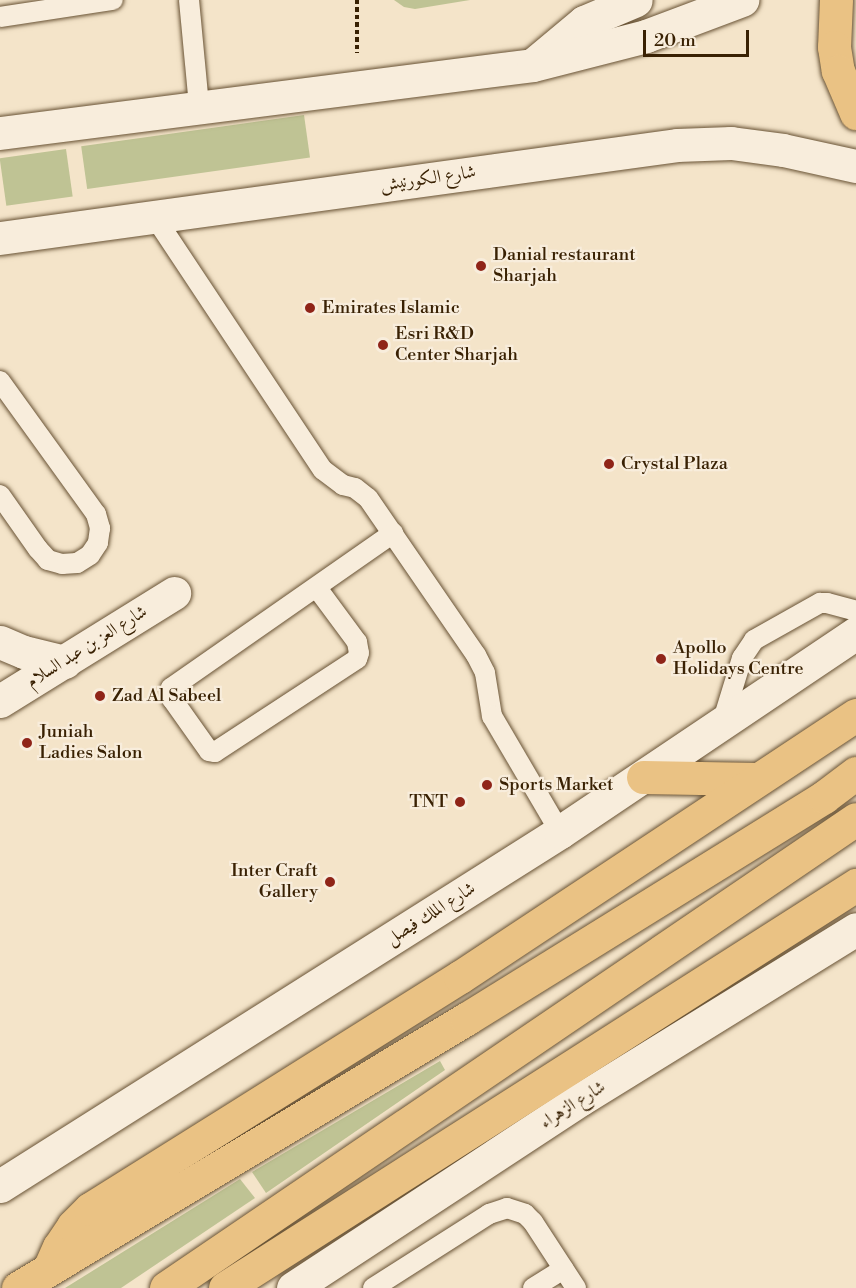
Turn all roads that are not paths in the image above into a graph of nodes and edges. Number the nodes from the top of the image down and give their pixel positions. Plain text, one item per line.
1 (113, 0) edge
2 (189, 0) edge
3 (636, 0) edge
4 (742, 0) edge
5 (836, 0) edge
6 (0, 17) edge
7 (533, 65) junction
8 (199, 106) junction
9 (856, 113) edge
10 (0, 133) edge
11 (856, 166) edge
12 (156, 219) junction
13 (0, 238) edge
14 (0, 381) edge
15 (0, 495) edge
16 (393, 533) junction
17 (317, 588) junction
18 (174, 593) dead end
19 (856, 611) edge
20 (856, 633) edge
21 (0, 642) edge
22 (65, 662) junction
23 (0, 701) edge
24 (852, 716) edge
25 (723, 720) junction
26 (856, 773) edge
27 (643, 777) junction
28 (757, 779) junction
29 (856, 819) edge
30 (560, 832) junction
31 (856, 885) edge
32 (856, 929) edge
33 (0, 1186) edge
34 (49, 1269) junction
35 (564, 1269) junction
36 (18, 1288) edge
37 (166, 1288) edge
38 (225, 1288) edge
39 (293, 1288) edge
40 (373, 1288) edge
41 (533, 1288) edge
42 (576, 1288) edge

1 - 6 lane
2 - 8 lane
3 - 7 street
4 - 7 street
5 - 9 main road
7 - 8 street
8 - 10 street
11 - 12 street, شارع الكورنيش
12 - 13 street, شارع الكورنيش
12 - 16 lane
14 - 15 lane
16 - 17 lane
16 - 30 lane
17 - 17 lane
18 - 22 street, شارع العز بن عبد السلام
19 - 25 lane
20 - 25 street, شارع الملك فيصل
21 - 22 street
22 - 23 street, شارع العز بن عبد السلام
24 - 28 main road
25 - 27 street, شارع الملك فيصل
26 - 34 main road
27 - 28 main road
27 - 30 street, شارع الملك فيصل
28 - 34 main road
29 - 37 main road
30 - 33 street, شارع الملك فيصل
31 - 38 main road
32 - 39 street, شارع الزهراء
34 - 36 main road
35 - 40 lane
35 - 41 lane
35 - 42 lane

